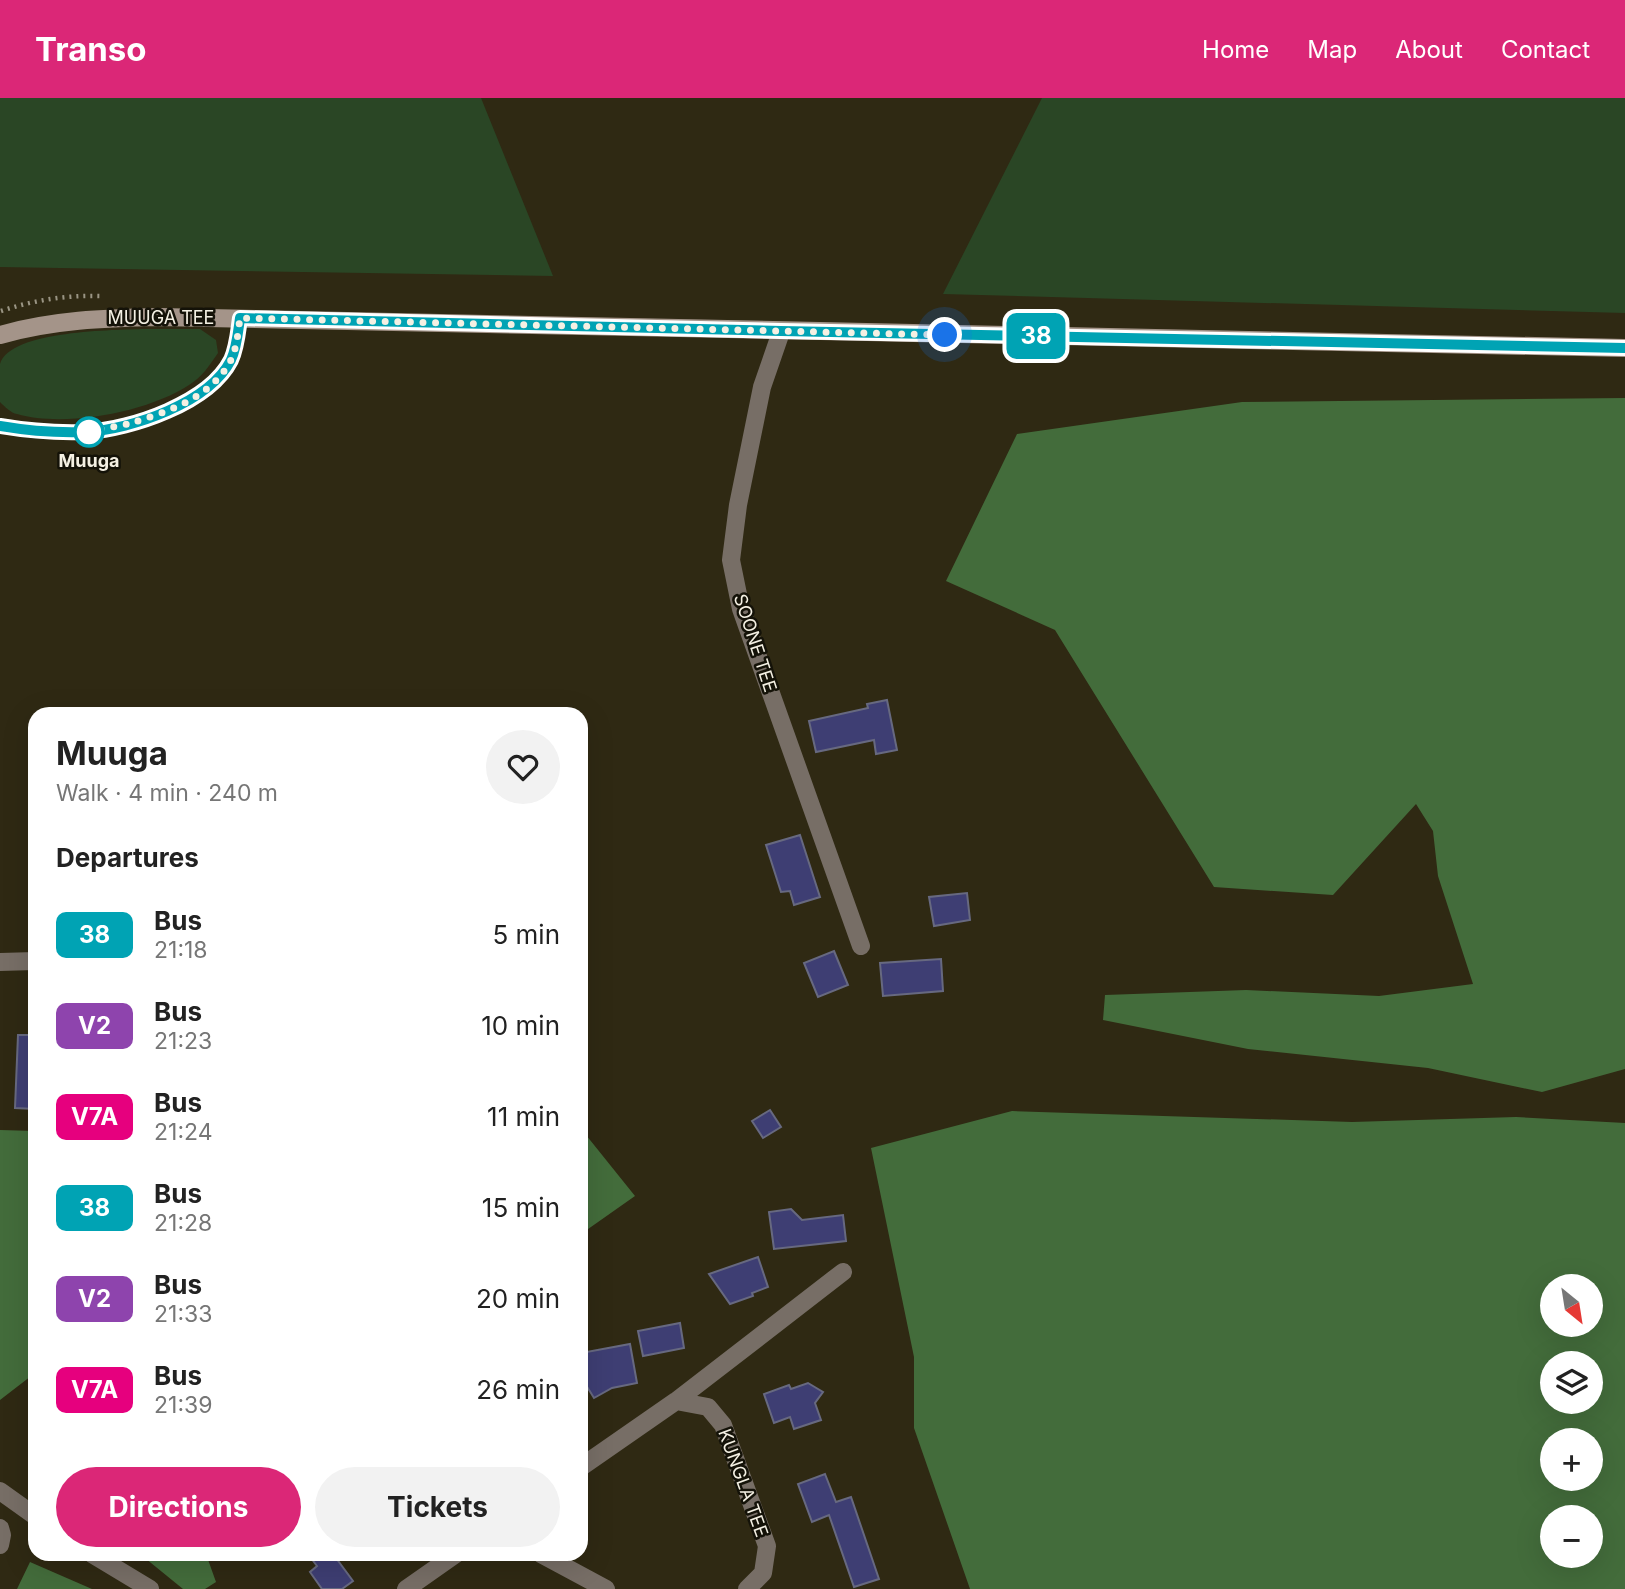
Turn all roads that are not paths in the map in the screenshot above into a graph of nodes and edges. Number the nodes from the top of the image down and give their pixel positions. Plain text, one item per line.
1 (240, 318) junction
2 (781, 331) junction
3 (0, 335) edge
4 (1625, 348) edge
5 (0, 426) edge
6 (861, 946) dead end
7 (28, 961) edge
8 (0, 962) edge
9 (843, 1272) dead end
10 (676, 1401) junction
11 (588, 1462) edge
12 (0, 1490) edge
13 (28, 1511) edge
14 (0, 1528) edge
15 (0, 1545) edge
16 (104, 1561) edge
17 (446, 1561) edge
18 (554, 1561) edge
19 (150, 1589) edge
20 (406, 1589) edge
21 (606, 1589) edge
22 (747, 1589) edge

1 - 2 street, MUUGA TEE
1 - 3 street, MUUGA TEE
1 - 5 lane
2 - 4 street, MUUGA TEE
2 - 6 street, SOONE TEE
7 - 8 street
9 - 10 street
10 - 11 street
10 - 22 street, KUNGLA TEE
12 - 13 street
14 - 15 street
16 - 19 street
17 - 20 street
18 - 21 street

